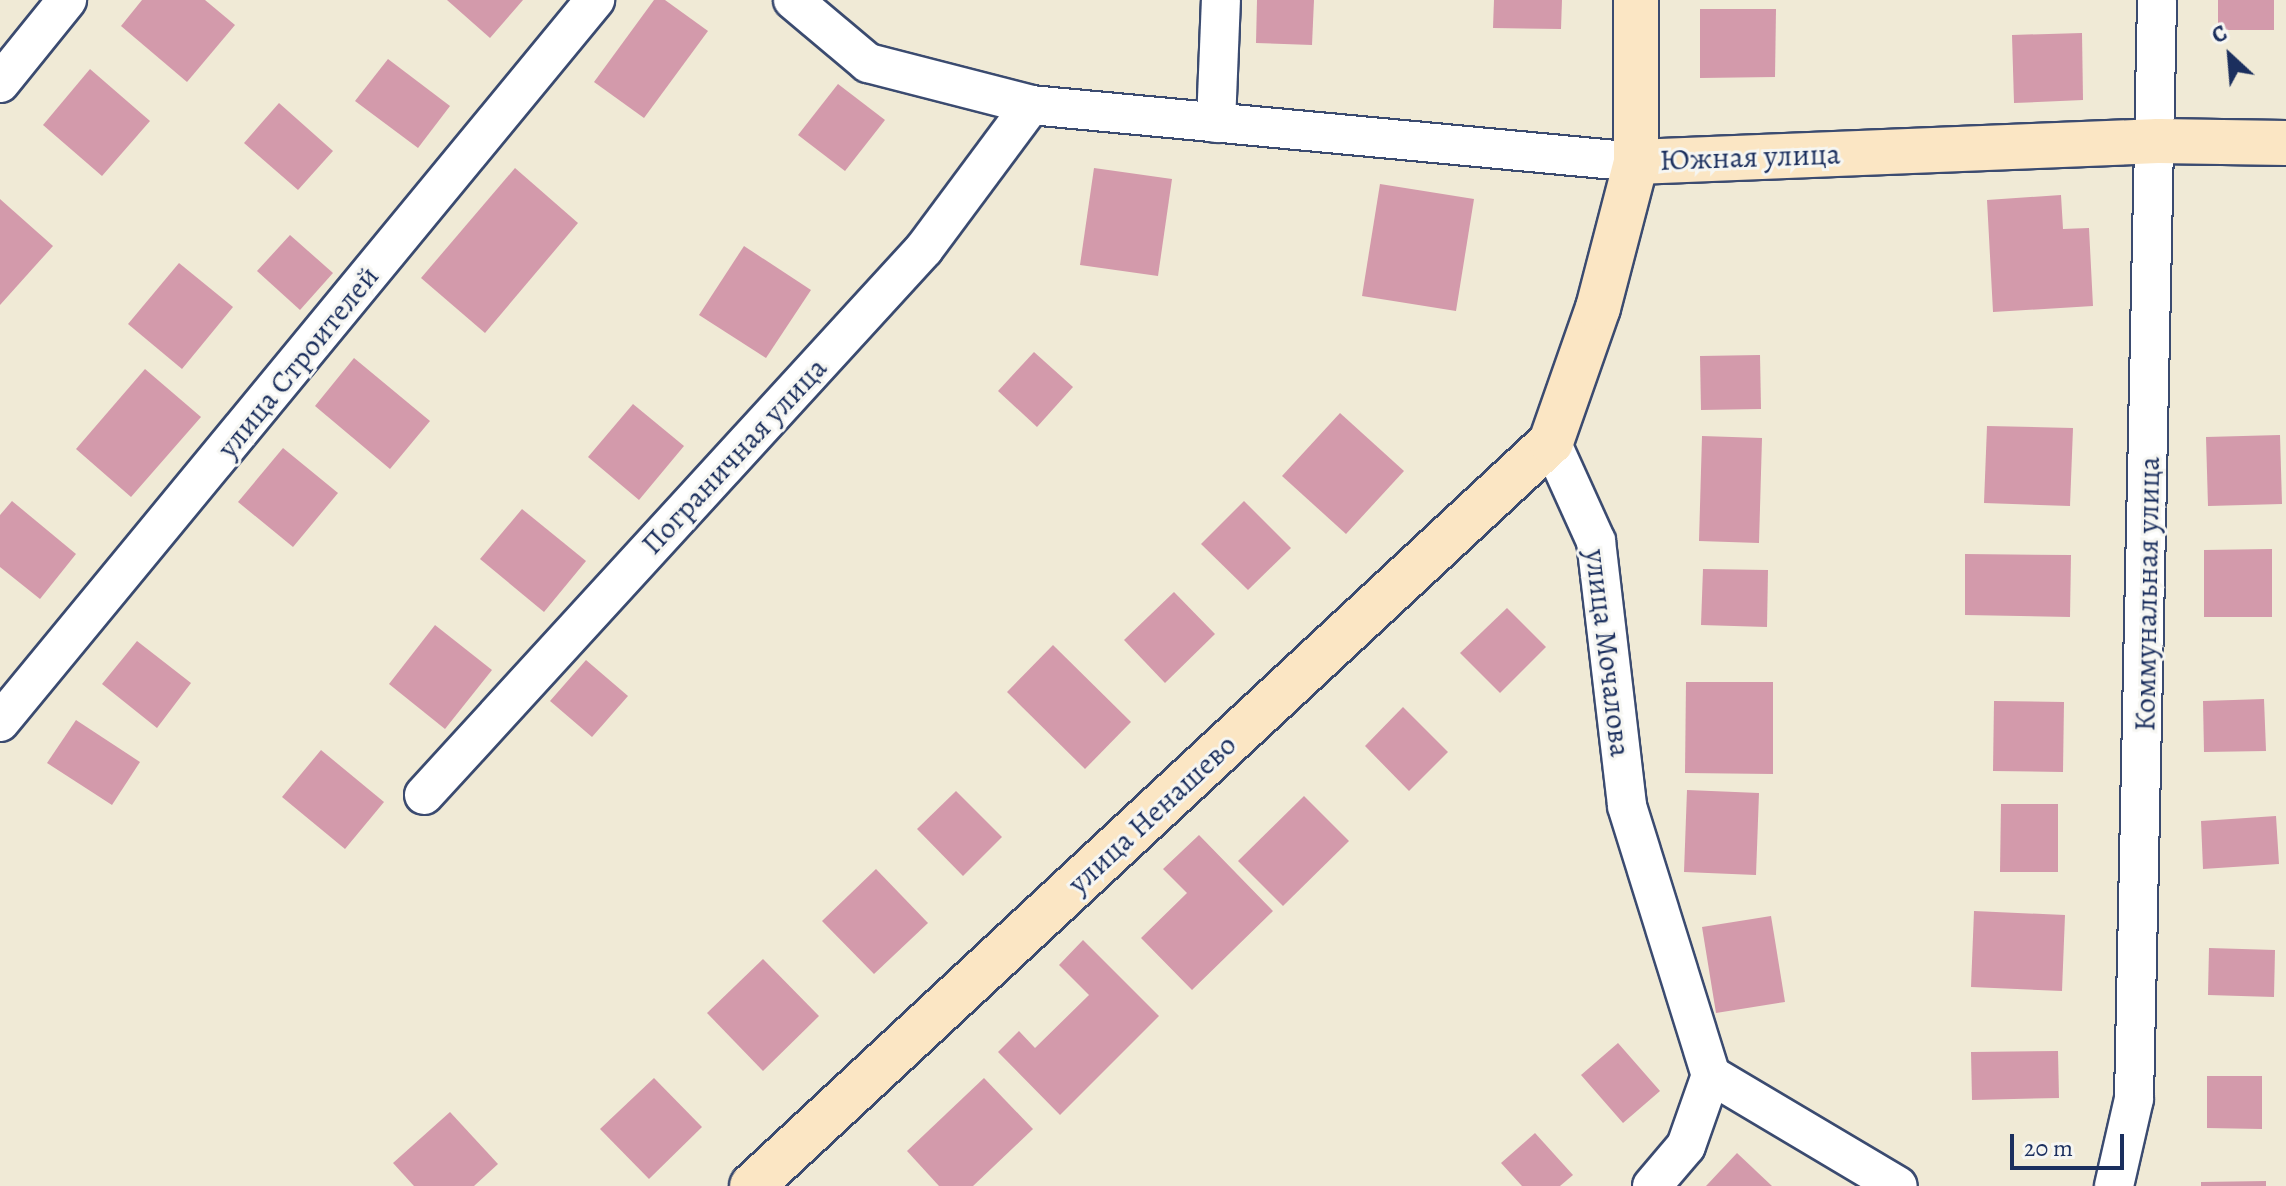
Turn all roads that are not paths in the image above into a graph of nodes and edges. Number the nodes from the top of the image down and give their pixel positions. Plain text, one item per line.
1 (67, 0) edge
2 (595, 0) edge
3 (793, 0) edge
4 (1221, 0) edge
5 (1636, 0) edge
6 (2157, 0) edge
7 (0, 83) edge
8 (1031, 105) junction
9 (1216, 123) junction
10 (2158, 141) junction
11 (2286, 143) edge
12 (1636, 162) junction
13 (1551, 442) junction
14 (0, 722) edge
15 (424, 795) dead end
16 (1711, 1075) junction
17 (752, 1186) edge
18 (1652, 1186) edge
19 (1898, 1186) edge
20 (2114, 1186) edge

1 - 7 street
2 - 14 street, улица Строителей
3 - 8 street, Южная улица
4 - 9 street
5 - 12 street
6 - 10 street, Коммунальная улица
8 - 9 street, Южная улица
8 - 15 street, Пограничная улица
9 - 12 street, Южная улица
10 - 11 street, Южная улица
10 - 12 street, Южная улица
10 - 20 street, Коммунальная улица
12 - 13 street
13 - 16 street, улица Мочалова
13 - 17 street, улица Ненашево
16 - 18 street
16 - 19 street

